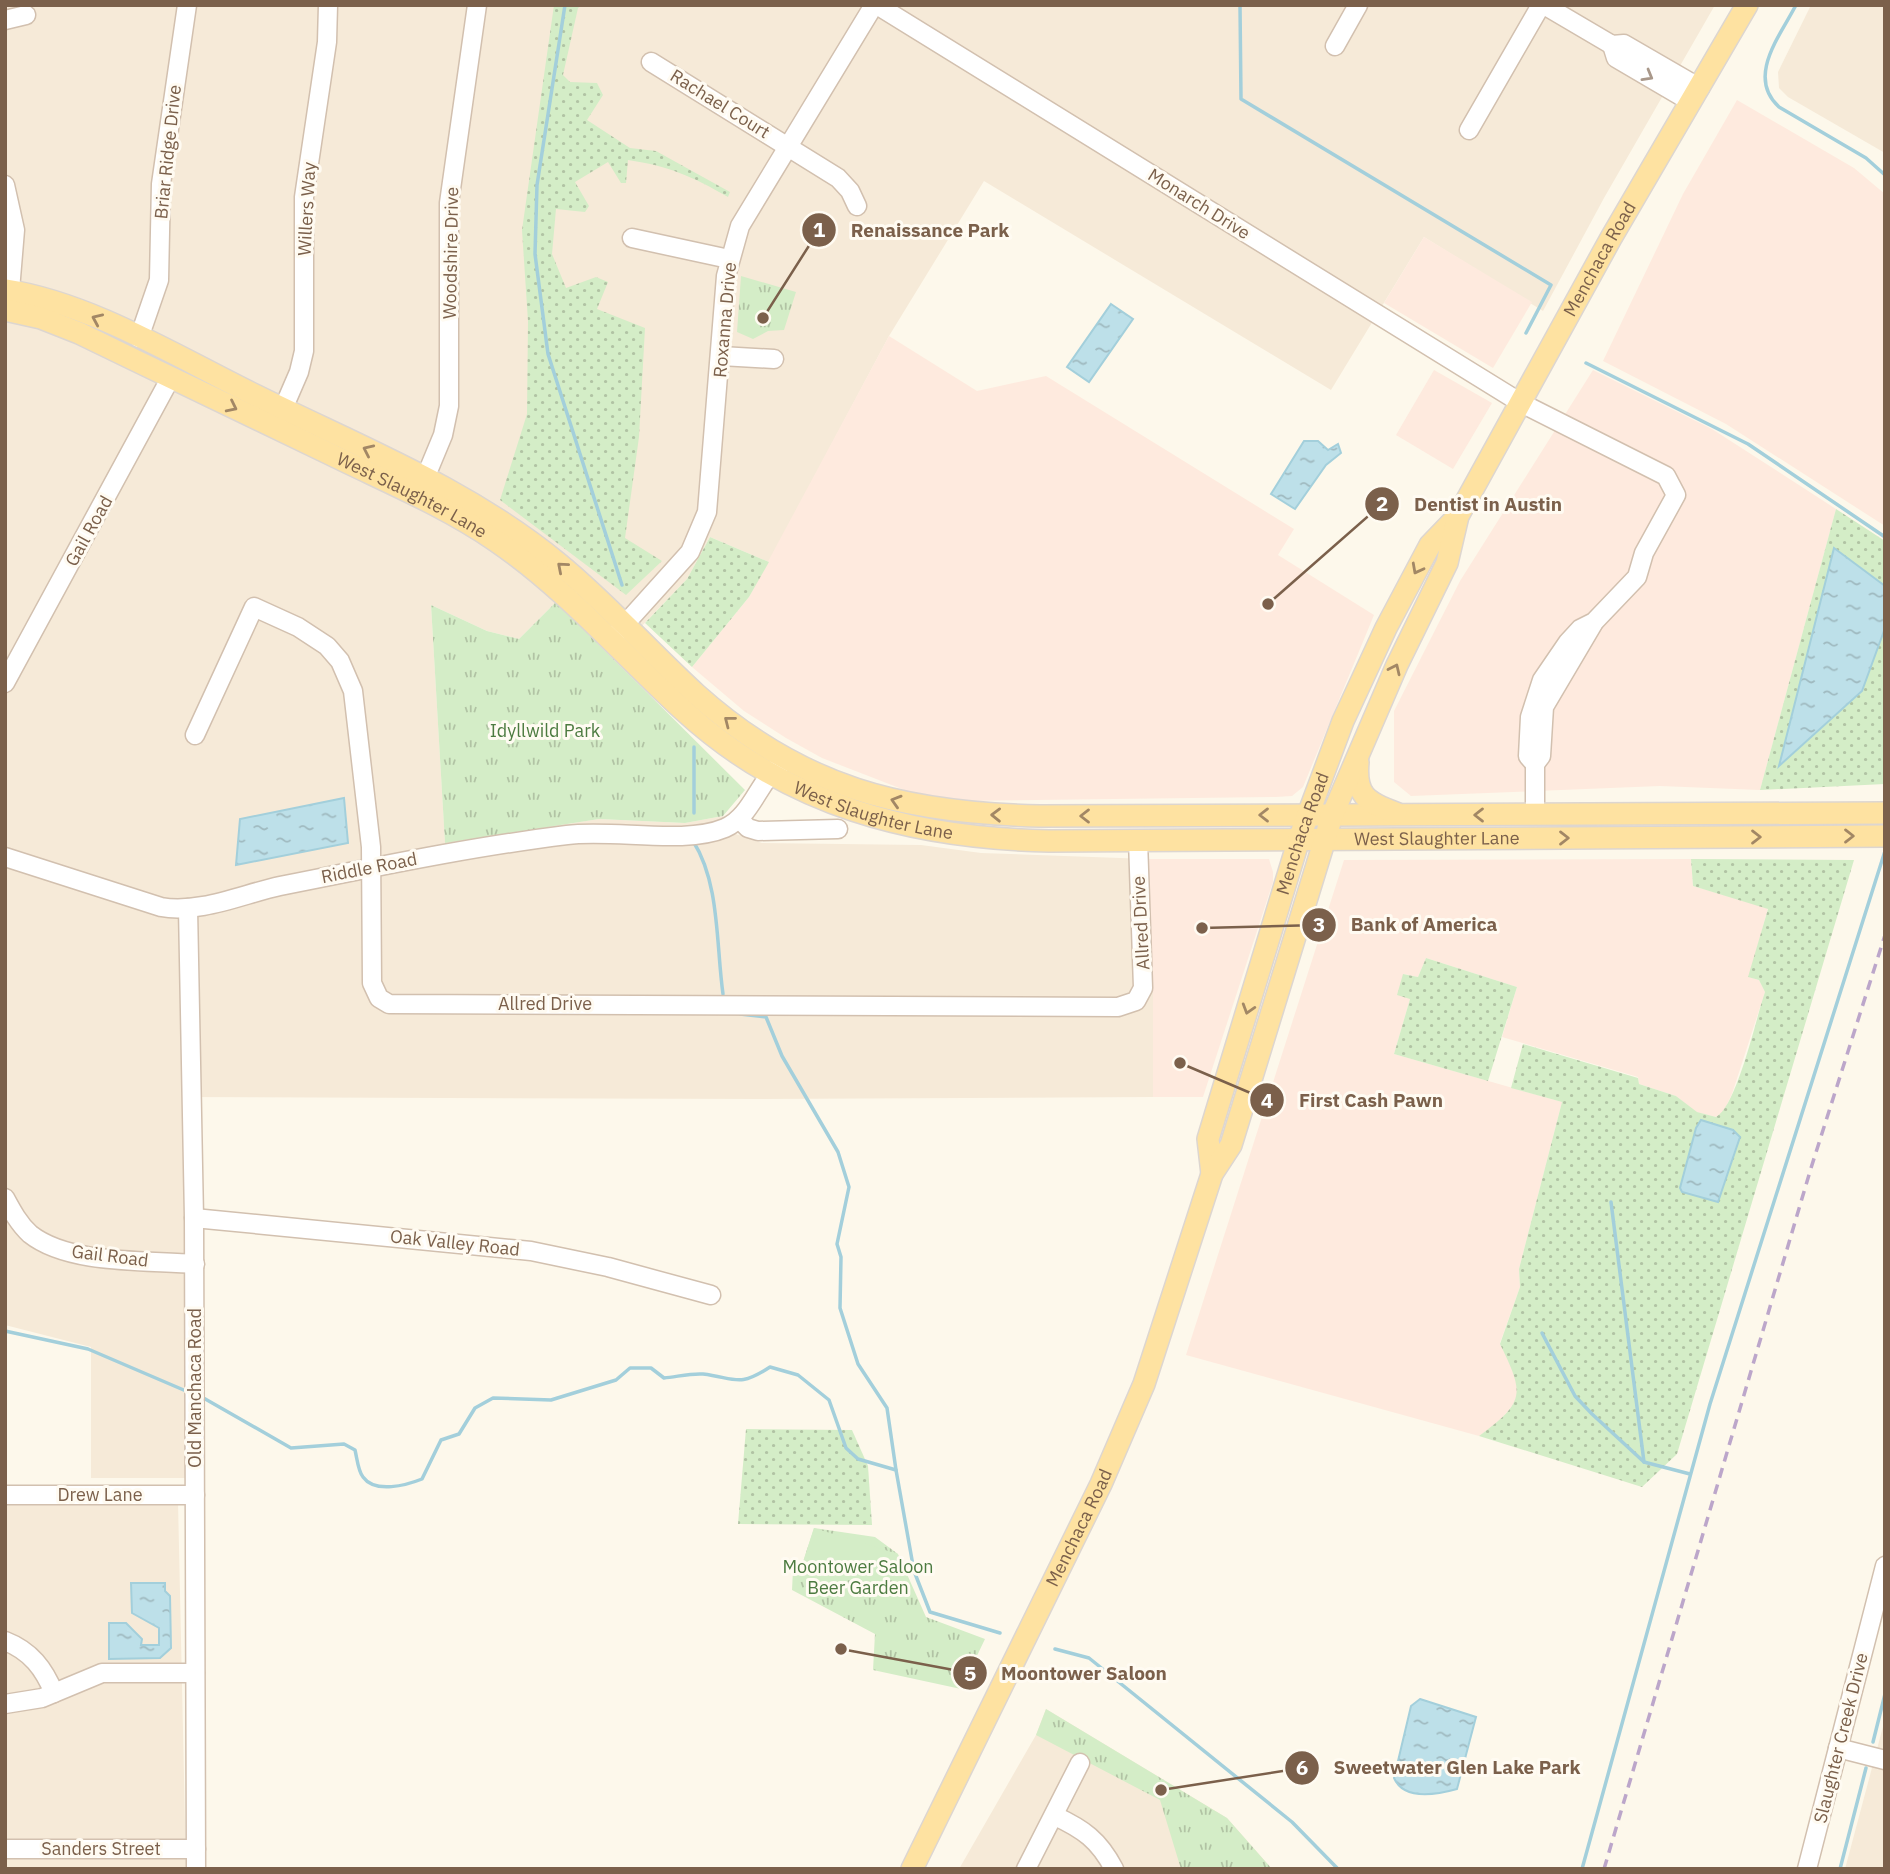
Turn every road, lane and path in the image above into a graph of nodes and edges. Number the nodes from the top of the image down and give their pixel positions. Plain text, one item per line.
1 (187, 5) edge
2 (328, 5) edge
3 (477, 5) edge
4 (876, 5) edge
5 (1358, 5) edge
6 (1542, 5) edge
7 (1747, 5) edge
8 (26, 15) dead end
9 (5, 20) edge
10 (1335, 46) dead end
11 (651, 62) dead end
12 (1696, 95) junction
13 (1469, 130) dead end
14 (788, 146) junction
15 (5, 185) edge
16 (857, 206) dead end
17 (632, 238) dead end
18 (729, 259) junction
19 (7, 300) edge
20 (139, 338) junction
21 (721, 356) junction
22 (774, 359) dead end
23 (171, 377) junction
24 (1521, 403) junction
25 (283, 410) junction
26 (421, 487) junction
27 (1458, 516) junction
28 (618, 631) junction
29 (5, 683) edge
30 (195, 735) dead end
31 (1359, 755) junction
32 (777, 767) junction
33 (1885, 813) edge
34 (1535, 814) junction
35 (1401, 815) junction
36 (1040, 816) junction
37 (1308, 816) junction
38 (1332, 816) junction
39 (739, 819) junction
40 (838, 829) dead end
41 (1885, 836) edge
42 (1006, 839) junction
43 (1299, 839) junction
44 (1324, 839) junction
45 (1138, 840) junction
46 (5, 857) edge
47 (371, 868) junction
48 (188, 908) junction
49 (1212, 1174) junction
50 (5, 1198) edge
51 (194, 1218) junction
52 (195, 1264) junction
53 (711, 1295) dead end
54 (5, 1495) edge
55 (195, 1495) junction
56 (1885, 1566) edge
57 (5, 1641) edge
58 (195, 1673) junction
59 (54, 1693) junction
60 (5, 1704) edge
61 (1838, 1748) junction
62 (1885, 1760) edge
63 (1080, 1763) dead end
64 (1055, 1816) junction
65 (5, 1849) edge
66 (196, 1849) junction
67 (197, 1869) edge
68 (912, 1869) edge
69 (1026, 1869) edge
70 (1114, 1869) edge
71 (1807, 1869) edge

1 - 20 street, Briar Ridge Drive
2 - 25 street, Willers Way
3 - 26 street, Woodshire Drive
4 - 14 street, Roxanna Drive
4 - 24 street, Monarch Drive
5 - 10 street
6 - 12 street
6 - 13 street
7 - 12 main road, Menchaca Road
8 - 9 street
11 - 14 street, Rachael Court
12 - 24 main road, Menchaca Road
14 - 16 street, Rachael Court
14 - 18 street, Roxanna Drive
15 - 19 street
17 - 18 street
18 - 21 street, Roxanna Drive
20 -> 19 main road, West Slaughter Lane
19 - 23 main road, West Slaughter Lane
20 - 25 main road, West Slaughter Lane
21 - 22 street
21 - 28 street, Roxanna Drive
23 -> 26 main road, West Slaughter Lane
23 - 29 street, Gail Road
24 - 27 main road, Menchaca Road
24 - 34 street, Monarch Drive
26 -> 25 main road, West Slaughter Lane
26 - 28 main road, West Slaughter Lane
31 -> 27 main road, Menchaca Road
27 -> 37 main road, Menchaca Road
28 - 32 main road, West Slaughter Lane
30 - 47 street, Allred Drive
31 - 35 main road
31 - 38 main road, Menchaca Road
36 -> 32 main road, West Slaughter Lane
32 - 39 street
32 - 42 main road, West Slaughter Lane
33 - 34 main road, West Slaughter Lane
34 -> 35 main road, West Slaughter Lane
35 - 38 main road, West Slaughter Lane
37 -> 36 main road, West Slaughter Lane
36 - 42 main road
37 - 38 main road, West Slaughter Lane
37 - 43 main road, Menchaca Road
38 - 44 main road, Menchaca Road
39 - 40 street
39 - 47 street, Riddle Road
44 -> 41 main road, West Slaughter Lane
42 - 45 main road, West Slaughter Lane
43 - 44 main road, West Slaughter Lane
43 - 45 main road, West Slaughter Lane
43 -> 49 main road, Menchaca Road
44 - 49 main road, Menchaca Road
45 - 47 street, Allred Drive
46 - 48 street, Riddle Road
47 - 48 street, Riddle Road
48 - 51 street, Old Manchaca Road
49 - 68 main road, Menchaca Road
50 - 52 street, Gail Road
51 - 52 street, Old Manchaca Road
51 - 53 street, Oak Valley Road
52 - 55 street, Old Manchaca Road
54 - 55 street, Drew Lane
55 - 58 street, Old Manchaca Road
56 - 61 street, Slaughter Creek Drive
57 - 59 street
58 - 59 street
58 - 66 street, Old Manchaca Road
59 - 60 street
61 - 62 street
61 - 71 street, Slaughter Creek Drive
63 - 64 street
64 - 69 street
64 - 70 street
65 - 66 street, Sanders Street
66 - 67 street, Old Manchaca Road

